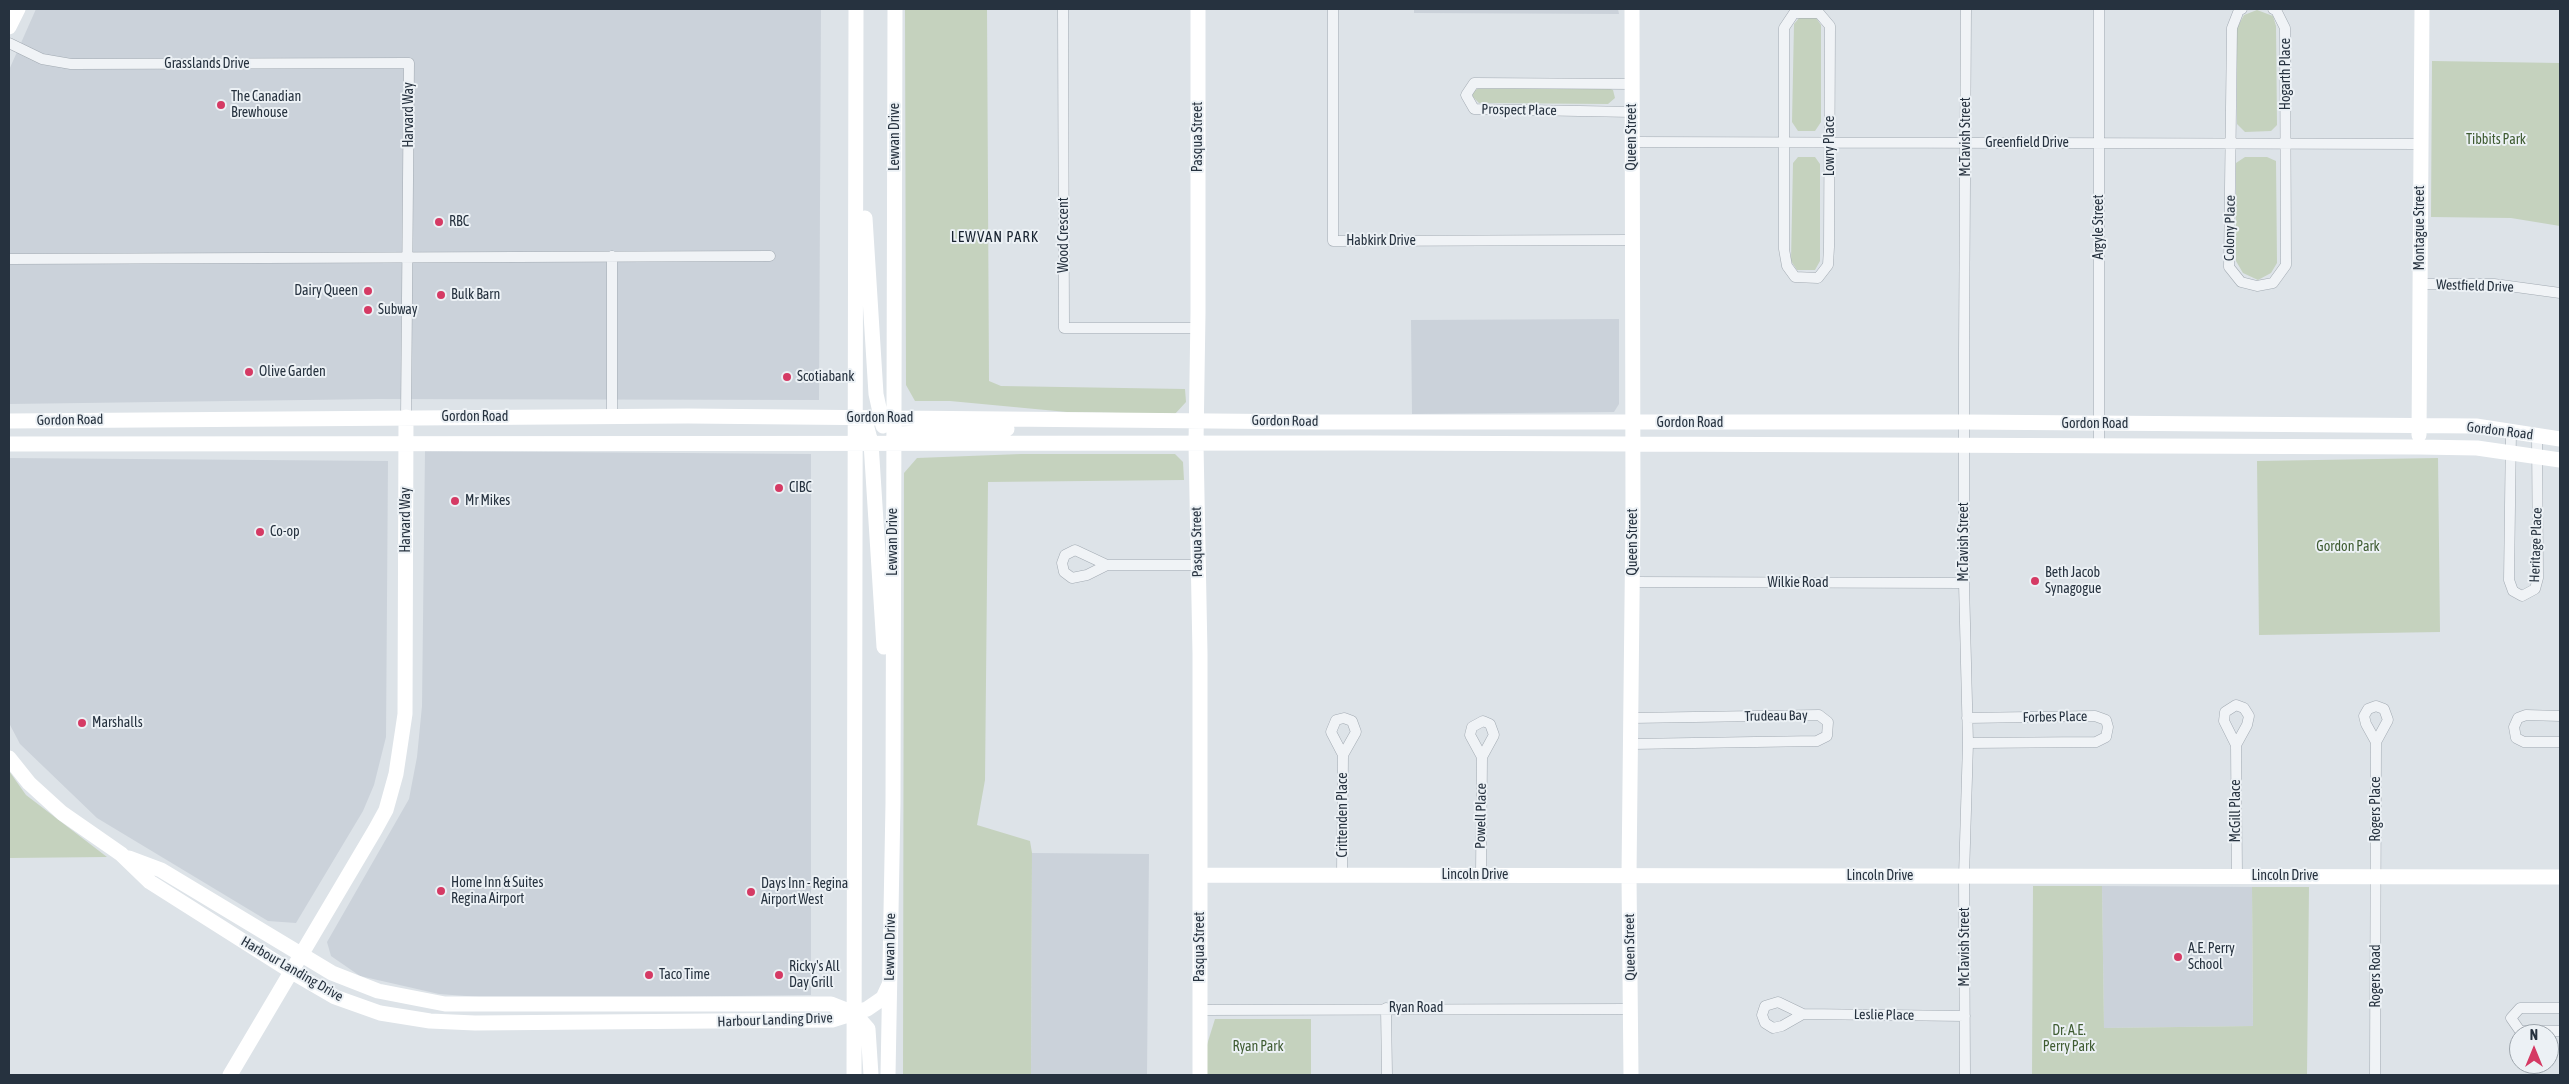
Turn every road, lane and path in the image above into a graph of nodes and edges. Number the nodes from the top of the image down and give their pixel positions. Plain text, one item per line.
1 (18, 9) edge
2 (856, 9) edge
3 (895, 9) edge
4 (1063, 9) edge
5 (1198, 9) edge
6 (1333, 9) edge
7 (1632, 9) edge
8 (1966, 9) edge
9 (2099, 9) edge
10 (2242, 9) edge
11 (2273, 9) edge
12 (2422, 9) edge
13 (9, 27) edge
14 (9, 43) edge
15 (409, 63) joint
16 (856, 76) junction
17 (1632, 84) junction
18 (1632, 112) junction
19 (1632, 142) junction
20 (1786, 143) junction
21 (1830, 143) junction
22 (1967, 143) junction
23 (2099, 144) junction
24 (2231, 144) junction
25 (2286, 144) junction
26 (2421, 144) junction
27 (1631, 240) junction
28 (612, 256) junction
29 (770, 256) dead end
30 (407, 257) junction
31 (9, 259) edge
32 (2420, 284) junction
33 (2560, 293) edge
34 (1198, 328) junction
35 (406, 417) junction
36 (612, 417) junction
37 (855, 418) junction
38 (887, 418) junction
39 (9, 421) edge
40 (1068, 421) junction
41 (1196, 421) junction
42 (1964, 422) junction
43 (1632, 423) junction
44 (2099, 424) junction
45 (2419, 426) junction
46 (2511, 431) junction
47 (2537, 435) junction
48 (892, 437) junction
49 (870, 439) junction
50 (2560, 439) edge
51 (406, 443) junction
52 (9, 444) edge
53 (855, 444) junction
54 (1196, 444) junction
55 (1964, 444) junction
56 (1632, 445) junction
57 (2099, 446) junction
58 (2419, 447) junction
59 (2511, 452) junction
60 (2537, 457) junction
61 (2560, 460) edge
62 (1107, 565) dead end
63 (1198, 565) junction
64 (1632, 582) junction
65 (1964, 583) junction
66 (2560, 716) edge
67 (1632, 718) junction
68 (1967, 718) junction
69 (2376, 742) dead end
70 (2560, 742) edge
71 (1968, 743) junction
72 (1632, 744) junction
73 (2236, 745) dead end
74 (1343, 755) dead end
75 (1482, 757) dead end
76 (9, 758) edge
77 (892, 803) junction
78 (121, 854) junction
79 (1201, 875) junction
80 (1342, 875) junction
81 (1480, 875) junction
82 (1629, 875) junction
83 (1964, 876) junction
84 (2237, 876) junction
85 (2376, 876) junction
86 (2560, 877) edge
87 (854, 891) junction
88 (303, 954) junction
89 (292, 972) junction
90 (889, 986) junction
91 (807, 1004) junction
92 (1386, 1008) junction
93 (2560, 1008) edge
94 (1630, 1009) junction
95 (1200, 1010) junction
96 (854, 1013) junction
97 (1804, 1014) dead end
98 (1965, 1016) junction
99 (2560, 1031) edge
100 (230, 1075) edge
101 (854, 1075) edge
102 (871, 1075) edge
103 (888, 1075) edge
104 (1200, 1075) edge
105 (1387, 1075) edge
106 (1631, 1075) edge
107 (1965, 1075) edge
108 (2375, 1075) edge

1 - 13 main road
2 - 16 main road
3 - 38 main road, Lewvan Drive
4 - 34 street, Wood Crescent
5 - 34 main road, Pasqua Street
6 - 27 street, Habkirk Drive
7 - 17 main road, Queen Street
8 - 22 street, McTavish Street
9 - 23 street, Argyle Street
10 - 24 street
11 - 25 street, Hogarth Place
12 - 26 main road, Montague Street
14 - 15 street, Grasslands Drive
15 - 30 street, Harvard Way
16 - 37 main road
16 - 38 main road
17 - 18 main road, Queen Street
17 - 18 street, Prospect Place
18 - 19 main road, Queen Street
19 - 20 street, Greenfield Drive
19 - 27 main road, Queen Street
20 - 21 street, Greenfield Drive
20 - 21 street, Lowry Place
20 - 21 street, Lowry Place
21 - 22 street, Greenfield Drive
22 - 23 street, Greenfield Drive
22 - 42 street, McTavish Street
23 - 24 street, Greenfield Drive
23 - 44 street, Argyle Street
24 - 25 street, Greenfield Drive
24 - 25 street, Colony Place
25 - 26 street, Greenfield Drive
26 - 32 main road, Montague Street
27 - 43 main road, Queen Street
28 - 29 street
28 - 30 street
28 - 36 street
30 - 31 street
30 - 35 street, Harvard Way
32 - 33 street, Westfield Drive
32 - 45 main road, Montague Street
34 - 41 main road, Pasqua Street
35 - 36 main road, Gordon Road
35 - 39 main road, Gordon Road
35 - 51 main road, Harvard Way
36 - 37 main road, Gordon Road
37 - 38 main road, Gordon Road
37 - 49 main road
37 - 53 main road
38 - 40 main road, Gordon Road
38 - 48 main road
40 - 41 main road, Gordon Road
40 - 48 main road
41 - 43 main road, Gordon Road
41 - 54 main road, Pasqua Street
42 - 43 main road, Gordon Road
42 - 44 main road, Gordon Road
42 - 55 street, McTavish Street
43 - 56 main road, Queen Street
44 - 45 main road, Gordon Road
44 - 57 street, Argyle Street
45 - 46 main road, Gordon Road
45 - 58 main road, Montague Street
46 - 47 main road, Gordon Road
46 - 59 street, Heritage Place
47 - 50 main road, Gordon Road
47 - 60 street, Heritage Place
48 - 49 main road, Gordon Road
48 - 54 main road, Gordon Road
48 - 77 main road, Lewvan Drive
49 - 53 main road, Gordon Road
49 - 77 main road
51 - 52 main road, Gordon Road
51 - 53 main road, Gordon Road
51 - 88 main road, Harvard Way
53 - 87 main road
54 - 56 main road, Gordon Road
54 - 63 main road, Pasqua Street
55 - 56 main road, Gordon Road
55 - 57 main road, Gordon Road
55 - 65 street, McTavish Street
56 - 64 main road, Queen Street
57 - 58 main road, Gordon Road
58 - 59 main road, Gordon Road
59 - 60 main road, Gordon Road
59 - 60 street, Heritage Place
60 - 61 main road, Gordon Road
62 - 63 street
63 - 79 main road, Pasqua Street
64 - 65 street, Wilkie Road
64 - 67 main road, Queen Street
65 - 68 street, McTavish Street
66 - 70 street
67 - 72 main road, Queen Street
67 - 72 street, Trudeau Bay
68 - 71 street, McTavish Street
68 - 71 street, Forbes Place
69 - 85 street, Rogers Place
71 - 83 street, McTavish Street
72 - 82 main road, Queen Street
73 - 84 street, McGill Place
74 - 80 street, Crittenden Place
75 - 81 street, Powell Place
76 - 78 main road, Harbour Landing Drive
77 - 90 main road, Lewvan Drive
78 - 88 main road, Harbour Landing Drive
78 - 89 main road, Harbour Landing Drive
79 - 80 main road, Lincoln Drive
79 - 95 main road, Pasqua Street
80 - 81 main road, Lincoln Drive
81 - 82 main road, Lincoln Drive
82 - 83 main road, Lincoln Drive
82 - 94 main road, Queen Street
83 - 84 main road, Lincoln Drive
83 - 98 street, McTavish Street
84 - 85 main road, Lincoln Drive
85 - 86 main road, Lincoln Drive
85 - 108 street, Rogers Road
87 - 91 main road
87 - 96 main road
88 - 89 main road, Harvard Way
88 - 91 main road, Harbour Landing Drive
89 - 96 main road, Harbour Landing Drive
89 - 100 main road, Harvard Way
90 - 96 main road
90 - 103 main road, Lewvan Drive
91 - 96 main road, Harbour Landing Drive
92 - 94 street, Ryan Road
92 - 95 street, Ryan Road
92 - 105 street
93 - 99 street
94 - 106 main road, Queen Street
95 - 104 main road, Pasqua Street
96 - 101 main road
96 - 102 main road
97 - 98 street, Leslie Place
98 - 107 street, McTavish Street

